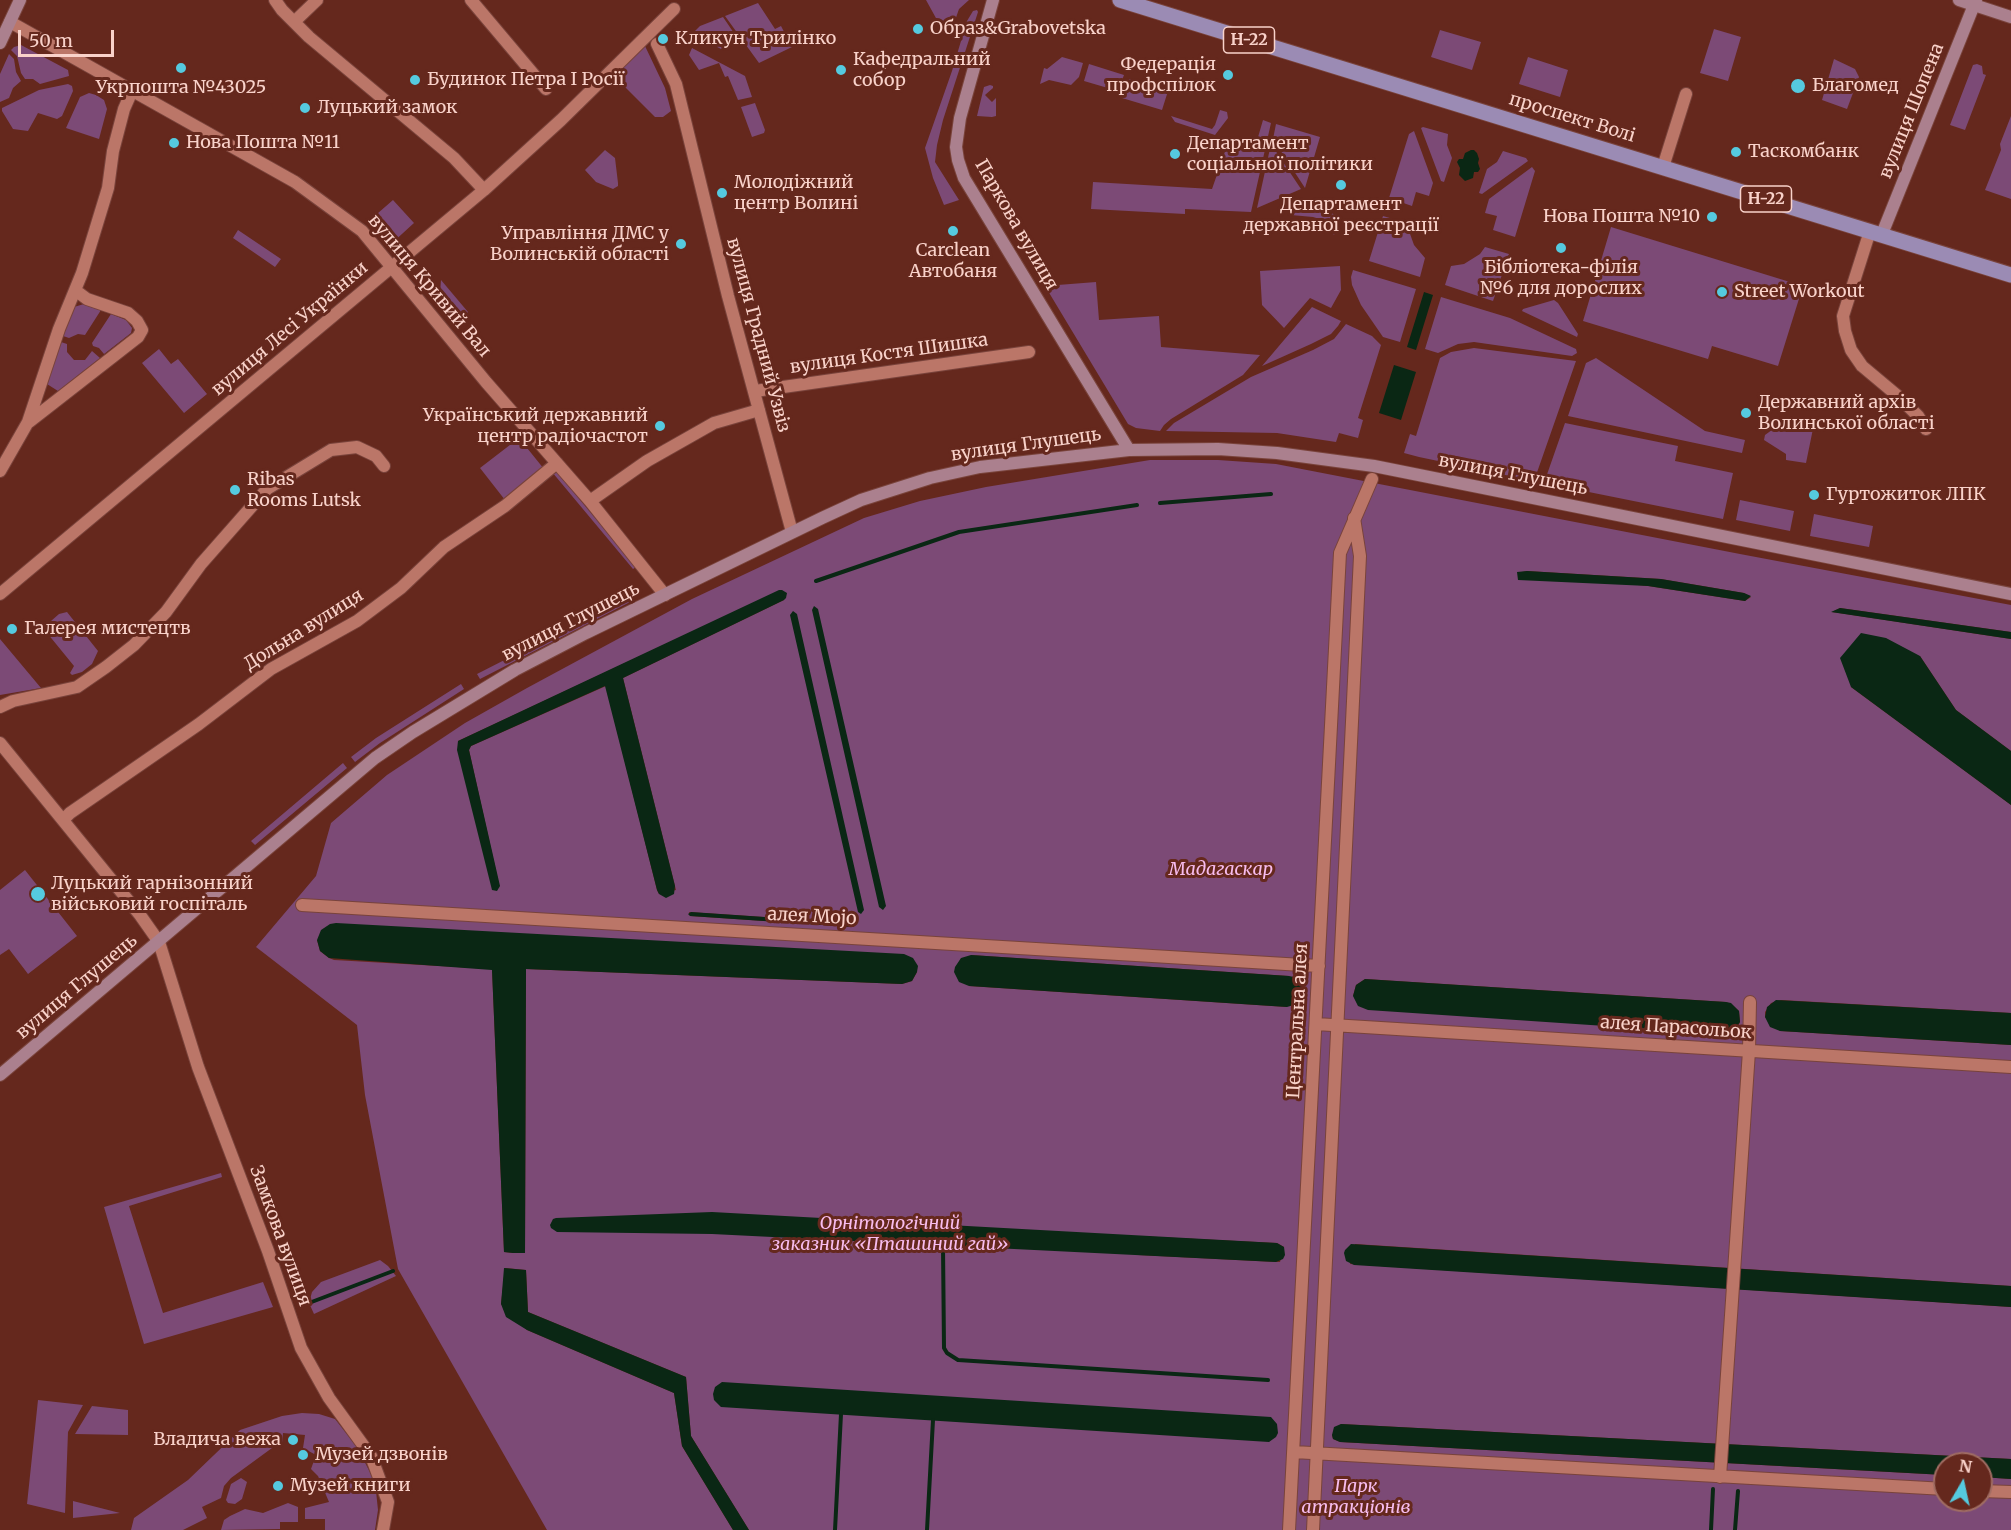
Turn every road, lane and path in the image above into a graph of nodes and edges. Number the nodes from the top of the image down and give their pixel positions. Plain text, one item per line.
1 (20, 0) edge
2 (275, 0) edge
3 (317, 0) edge
4 (471, 0) edge
5 (993, 0) edge
6 (1120, 0) edge
7 (1959, 0) edge
8 (1975, 2) edge
9 (674, 9) dead end
10 (2011, 17) edge
11 (294, 22) junction
12 (4, 32) edge
13 (657, 44) dead end
14 (546, 89) dead end
15 (132, 90) junction
16 (1686, 94) dead end
17 (1663, 167) junction
18 (484, 190) junction
19 (1876, 233) junction
20 (393, 267) junction
21 (2011, 275) edge
22 (75, 290) junction
23 (1029, 352) dead end
24 (755, 391) junction
25 (759, 410) junction
26 (28, 422) junction
27 (1926, 429) dead end
28 (1129, 450) junction
29 (557, 463) junction
30 (384, 466) dead end
31 (0, 471) edge
32 (1372, 479) dead end
33 (590, 501) junction
34 (1354, 517) junction
35 (792, 532) junction
36 (0, 594) edge
37 (2011, 594) edge
38 (665, 595) junction
39 (0, 707) edge
40 (1331, 738) junction
41 (1352, 739) junction
42 (0, 743) edge
43 (63, 820) junction
44 (302, 905) dead end
45 (159, 942) junction
46 (1319, 966) junction
47 (1750, 1002) dead end
48 (1316, 1024) junction
49 (1338, 1025) junction
50 (1749, 1051) junction
51 (2011, 1067) edge
52 (0, 1075) edge
53 (1306, 1206) junction
54 (1329, 1208) junction
55 (1297, 1396) junction
56 (1320, 1397) junction
57 (1294, 1452) junction
58 (1317, 1453) junction
59 (1720, 1476) junction
60 (1933, 1488) edge
61 (1993, 1491) edge
62 (2011, 1492) edge
63 (383, 1530) edge
64 (1289, 1530) edge
65 (1313, 1530) edge

1 - 12 main road
2 - 11 street
3 - 11 street
4 - 14 street
5 - 28 main road, Паркова вулиця
6 - 17 main road, проспект Волі / Н-22
7 - 8 main road
8 - 10 main road
8 - 19 main road, вулиця Шопена
9 - 18 street, вулиця Лесі Українки
11 - 18 street
12 - 15 street, вулиця Кривий Вал
13 - 24 street, вулиця Градний Узвіз
15 - 20 street, вулиця Кривий Вал
15 - 22 street
16 - 17 street
17 - 19 main road, проспект Волі / Н-22
18 - 20 street, вулиця Лесі Українки
19 - 21 main road, проспект Волі / Н-22
19 - 27 street
20 - 29 street, вулиця Кривий Вал
20 - 36 street, вулиця Лесі Українки
22 - 26 street
22 - 26 street
23 - 24 street, вулиця Костя Шишка
24 - 25 street, вулиця Градний Узвіз
25 - 33 street
25 - 35 street, вулиця Градний Узвіз
26 - 31 street
28 - 35 main road, вулиця Глушець
28 - 37 main road, вулиця Глушець
29 - 33 street, вулиця Кривий Вал
29 - 43 street, Дольна вулиця
30 - 39 street
32 - 34 street, Центральна алея
33 - 38 street, вулиця Кривий Вал
34 - 40 street, Центральна алея
34 - 41 street
35 - 38 main road, вулиця Глушець
38 - 45 main road, вулиця Глушець
40 - 41 street
40 - 46 street, Центральна алея
41 - 49 street
42 - 43 street
43 - 45 street
44 - 46 street, алея Mojo
45 - 52 main road, вулиця Глушець
45 - 63 street, Замкова вулиця
46 - 48 street, Центральна алея
47 - 50 street
48 - 49 street, алея Парасольок
48 - 53 street, Центральна алея
49 - 50 street, алея Парасольок
49 - 54 street
50 - 51 street, алея Парасольок
50 - 59 street
53 - 54 street
53 - 55 street, Центральна алея
54 - 56 street
55 - 56 street
55 - 57 street, Центральна алея
56 - 58 street
57 - 58 street
57 - 64 street, Центральна алея
58 - 59 street
58 - 65 street
59 - 60 street
61 - 62 street

